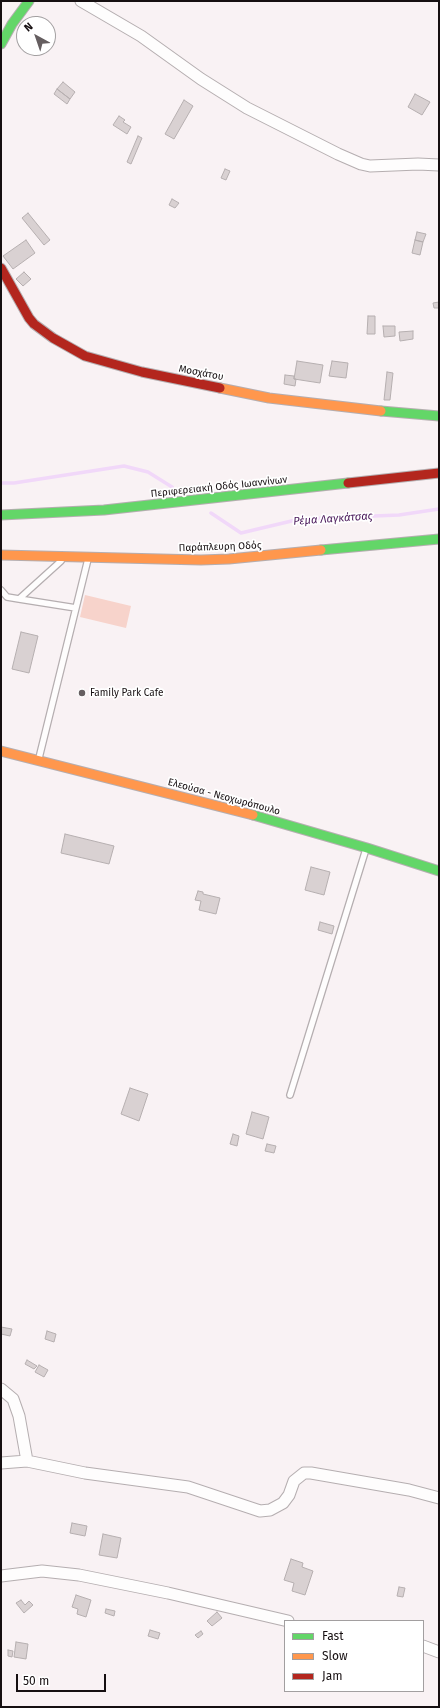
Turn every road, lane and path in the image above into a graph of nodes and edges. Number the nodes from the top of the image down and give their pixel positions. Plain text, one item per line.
1 (29, 1) edge
2 (81, 1) edge
3 (1, 44) edge
4 (439, 165) edge
5 (1, 268) edge
6 (439, 416) edge
7 (439, 474) edge
8 (1, 515) edge
9 (439, 539) edge
10 (1, 555) edge
11 (66, 556) junction
12 (89, 557) junction
13 (1, 590) edge
14 (4, 596) edge
15 (19, 599) junction
16 (76, 608) junction
17 (1, 751) edge
18 (38, 761) junction
19 (367, 848) junction
20 (439, 871) edge
21 (290, 1095) dead end
22 (1, 1389) edge
23 (27, 1461) junction
24 (1, 1463) edge
25 (439, 1498) edge
26 (1, 1576) edge
27 (284, 1620) edge
28 (424, 1646) edge
29 (439, 1652) edge

1 - 3 main road
2 - 4 street
5 - 6 main road, Μοσχάτου
7 - 8 main road, Περιφερειακή Οδός Ιωαννίνων
9 - 12 main road, Παράπλευρη Οδός
10 - 11 main road, Παράπλευρη Οδός
11 - 12 main road, Παράπλευρη Οδός
11 - 15 lane
12 - 16 lane
13 - 14 lane
14 - 15 lane
15 - 16 lane
16 - 18 lane
17 - 18 main road, Ελεούσα - Νεοχωρόπουλο
18 - 19 main road, Ελεούσα - Νεοχωρόπουλο
19 - 20 main road, Ελεούσα - Νεοχωρόπουλο
19 - 21 lane
22 - 23 street
23 - 24 street
23 - 25 street
26 - 27 street
28 - 29 street

